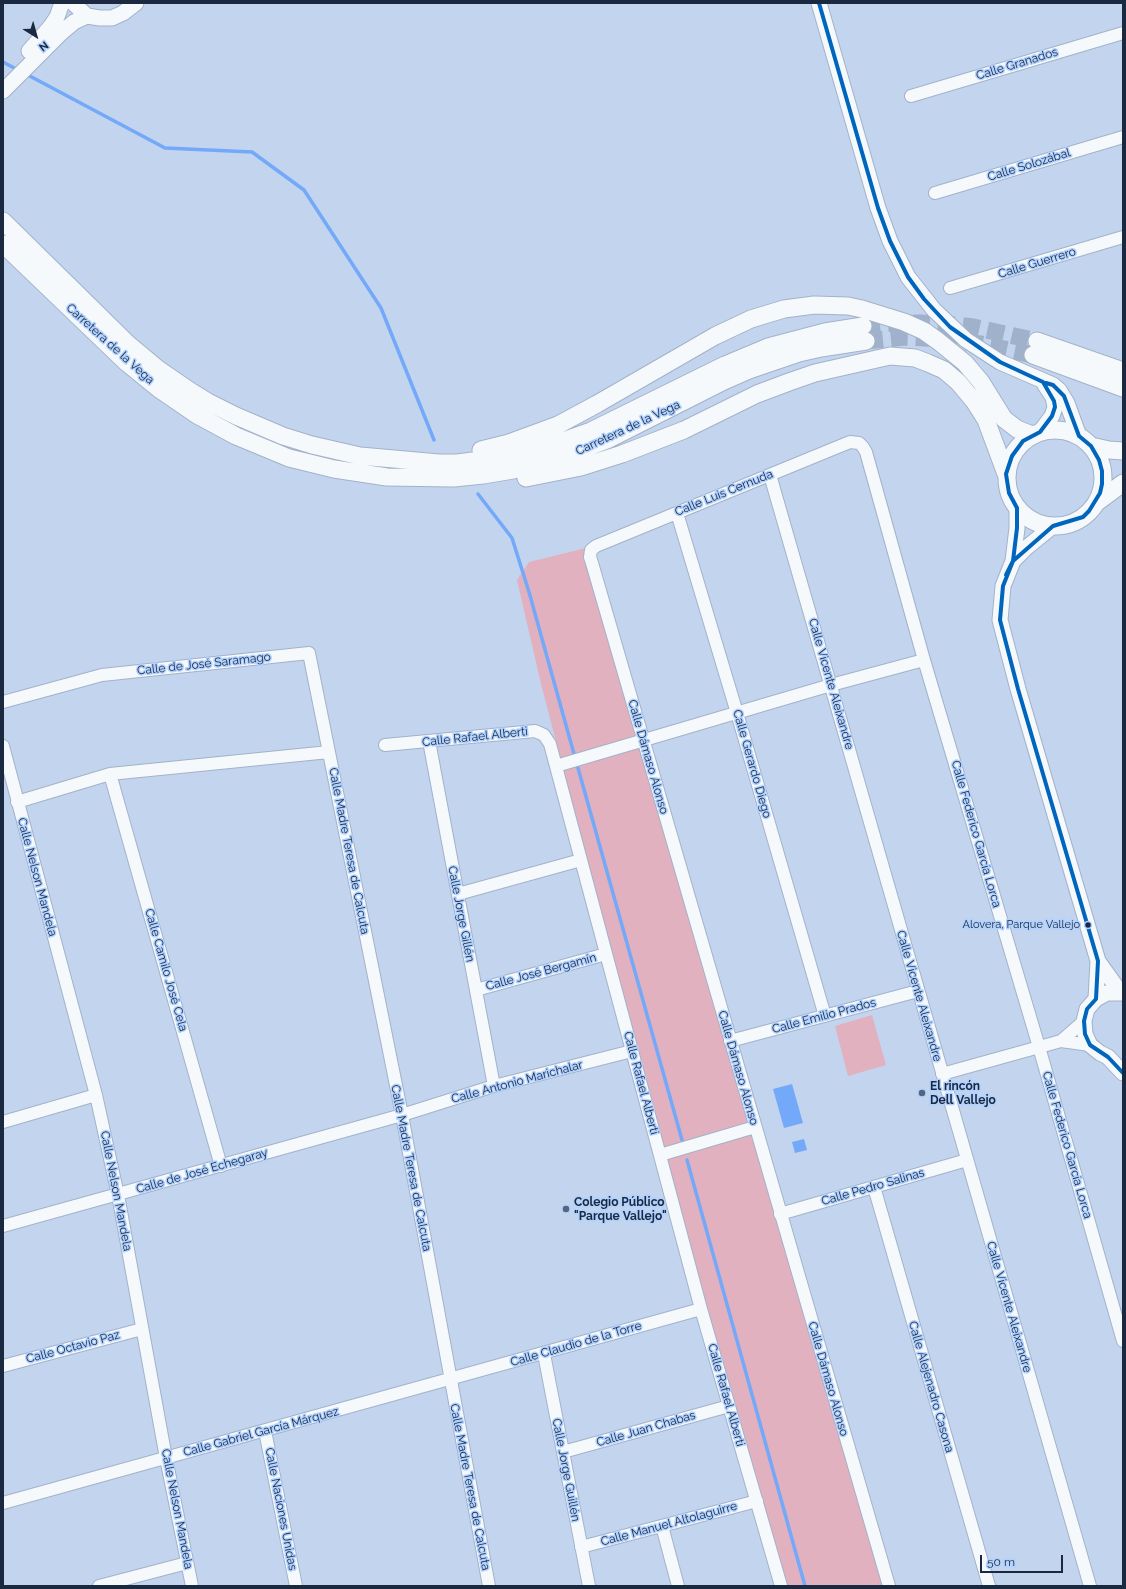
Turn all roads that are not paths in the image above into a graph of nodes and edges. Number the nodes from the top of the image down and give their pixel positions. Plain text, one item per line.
1 (62, 3) edge
2 (73, 3) edge
3 (136, 3) edge
4 (819, 3) edge
5 (87, 16) junction
6 (1123, 33) edge
7 (3, 76) edge
8 (3, 91) edge
9 (911, 96) dead end
10 (1123, 137) edge
11 (935, 193) dead end
12 (3, 221) edge
13 (1123, 237) edge
14 (3, 244) edge
15 (950, 288) dead end
16 (1123, 371) edge
17 (1043, 382) junction
18 (1123, 388) edge
19 (1036, 434) junction
20 (1085, 441) junction
21 (859, 443) joint
22 (1123, 451) edge
23 (421, 461) junction
24 (1006, 474) junction
25 (770, 475) junction
26 (387, 477) junction
27 (1123, 483) edge
28 (1094, 504) junction
29 (1017, 508) junction
30 (677, 513) junction
31 (1054, 526) junction
32 (591, 550) joint
33 (1013, 561) junction
34 (924, 660) junction
35 (831, 685) junction
36 (3, 702) edge
37 (737, 713) junction
38 (644, 740) junction
39 (429, 741) junction
40 (385, 745) dead end
41 (3, 746) edge
42 (329, 752) junction
43 (556, 766) junction
44 (110, 774) junction
45 (17, 802) junction
46 (581, 860) junction
47 (458, 894) junction
48 (606, 954) junction
49 (1098, 961) junction
50 (476, 990) junction
51 (918, 991) junction
52 (1121, 992) edge
53 (1096, 999) junction
54 (825, 1016) junction
55 (1084, 1021) junction
56 (730, 1041) junction
57 (1061, 1041) junction
58 (1090, 1045) junction
59 (1039, 1047) junction
60 (632, 1051) junction
61 (1116, 1057) edge
62 (1123, 1073) edge
63 (942, 1074) junction
64 (494, 1086) junction
65 (96, 1095) junction
66 (402, 1115) junction
67 (3, 1122) edge
68 (755, 1127) junction
69 (660, 1155) junction
70 (966, 1160) junction
71 (221, 1166) junction
72 (874, 1187) junction
73 (118, 1195) junction
74 (780, 1214) junction
75 (3, 1226) edge
76 (701, 1309) junction
77 (142, 1329) junction
78 (1123, 1341) edge
79 (544, 1354) junction
80 (3, 1366) edge
81 (450, 1380) junction
82 (729, 1406) junction
83 (265, 1431) junction
84 (563, 1452) junction
85 (166, 1458) junction
86 (757, 1501) junction
87 (3, 1504) edge
88 (662, 1526) junction
89 (581, 1546) junction
90 (187, 1563) junction
91 (99, 1586) edge
92 (192, 1586) edge
93 (296, 1586) edge
94 (489, 1586) edge
95 (589, 1586) edge
96 (678, 1586) edge
97 (781, 1586) edge
98 (889, 1586) edge
99 (989, 1586) edge
100 (1090, 1586) edge

1 - 7 street
2 - 5 street
3 - 5 street
4 - 17 street
5 - 8 street
6 - 9 street, Calle Granados
10 - 11 street, Calle Solozábal
12 - 23 main road, Carretera de la Vega
13 - 15 street, Calle Guerrero
14 - 26 main road, Carretera de la Vega
16 - 18 main road
17 - 19 street
17 - 20 street
19 - 20 main road
19 - 23 main road
19 - 24 main road
20 - 22 main road
20 - 28 main road
21 - 25 street, Calle Luis Cernuda
21 - 34 street, Calle Federico García Lorca
23 - 26 main road, Carretera de la Vega
24 - 26 main road
24 - 29 main road
25 - 30 street, Calle Luis Cernuda
25 - 35 street, Calle Vicente Aleixandre
27 - 28 main road
28 - 31 main road
29 - 31 main road
29 - 33 street
30 - 32 street, Calle Luis Cernuda
30 - 37 street, Calle Gerardo Diego
31 - 33 street
32 - 38 street, Calle Dámaso Alonso
33 - 49 street
34 - 35 street
34 - 59 street, Calle Federico García Lorca
35 - 37 street
35 - 51 street, Calle Vicente Aleixandre
36 - 42 street, Calle de José Saramago
37 - 38 street
37 - 54 street, Calle Gerardo Diego
38 - 43 street
38 - 56 street, Calle Dámaso Alonso
39 - 40 street, Calle Rafael Alberti
39 - 43 street, Calle Rafael Alberti
39 - 47 street, Calle Jorge Gillén
41 - 45 street
42 - 44 street
42 - 66 street, Calle Madre Teresa de Calcuta
43 - 46 street, Calle Rafael Alberti
44 - 45 street
44 - 71 street, Calle Camilo José Cela
45 - 65 street, Calle Nelson Mandela
46 - 47 street
46 - 48 street, Calle Rafael Alberti
47 - 50 street, Calle Jorge Gillén
48 - 50 street, Calle José Bergamín
48 - 60 street, Calle Rafael Alberti
49 - 52 street
49 - 53 street
50 - 64 street, Calle Jorge Gillén
51 - 54 street, Calle Emilio Prados
51 - 63 street, Calle Vicente Aleixandre
52 - 53 street
53 - 55 street
54 - 56 street, Calle Emilio Prados
55 - 57 street
55 - 58 street
56 - 68 street, Calle Dámaso Alonso
57 - 58 street
57 - 59 street
58 - 61 street
59 - 63 street
59 - 78 street, Calle Federico García Lorca
60 - 64 street, Calle Antonio Marichalar
60 - 69 street, Calle Rafael Alberti
61 - 62 street
63 - 70 street, Calle Vicente Aleixandre
64 - 66 street, Calle Antonio Marichalar
65 - 67 street
65 - 73 street, Calle Nelson Mandela
66 - 71 street, Calle de José Echegaray
66 - 81 street, Calle Madre Teresa de Calcuta
68 - 69 street
68 - 74 street, Calle Dámaso Alonso
69 - 76 street, Calle Rafael Alberti
70 - 72 street, Calle Pedro Salinas
70 - 100 street, Calle Vicente Aleixandre
71 - 73 street, Calle de José Echegaray
72 - 74 street, Calle Pedro Salinas
72 - 99 street, Calle Alejenadro Casona
73 - 75 street, Calle de José Echegaray
73 - 77 street, Calle Nelson Mandela
74 - 98 street, Calle Dámaso Alonso
76 - 79 street, Calle Claudio de la Torre
76 - 82 street, Calle Rafael Alberti
77 - 80 street, Calle Octavio Paz
77 - 85 street, Calle Nelson Mandela
79 - 81 street, Calle Claudio de la Torre
79 - 84 street, Calle Jorge Guillén
81 - 83 street, Calle Gabriel García Márquez
81 - 94 street, Calle Madre Teresa de Calcuta
82 - 84 street, Calle Juan Chabas
82 - 86 street, Calle Rafael Alberti
83 - 85 street, Calle Gabriel García Márquez
83 - 93 street, Calle Naciones Unidas
84 - 89 street, Calle Jorge Guillén
85 - 87 street, Calle Gabriel García Márquez
85 - 90 street, Calle Nelson Mandela
86 - 88 street, Calle Manuel Altolaguirre
86 - 97 street, Calle Rafael Alberti
88 - 89 street, Calle Manuel Altolaguirre
88 - 96 street
89 - 95 street, Calle Jorge Guillén
90 - 91 street
90 - 92 street, Calle Nelson Mandela

